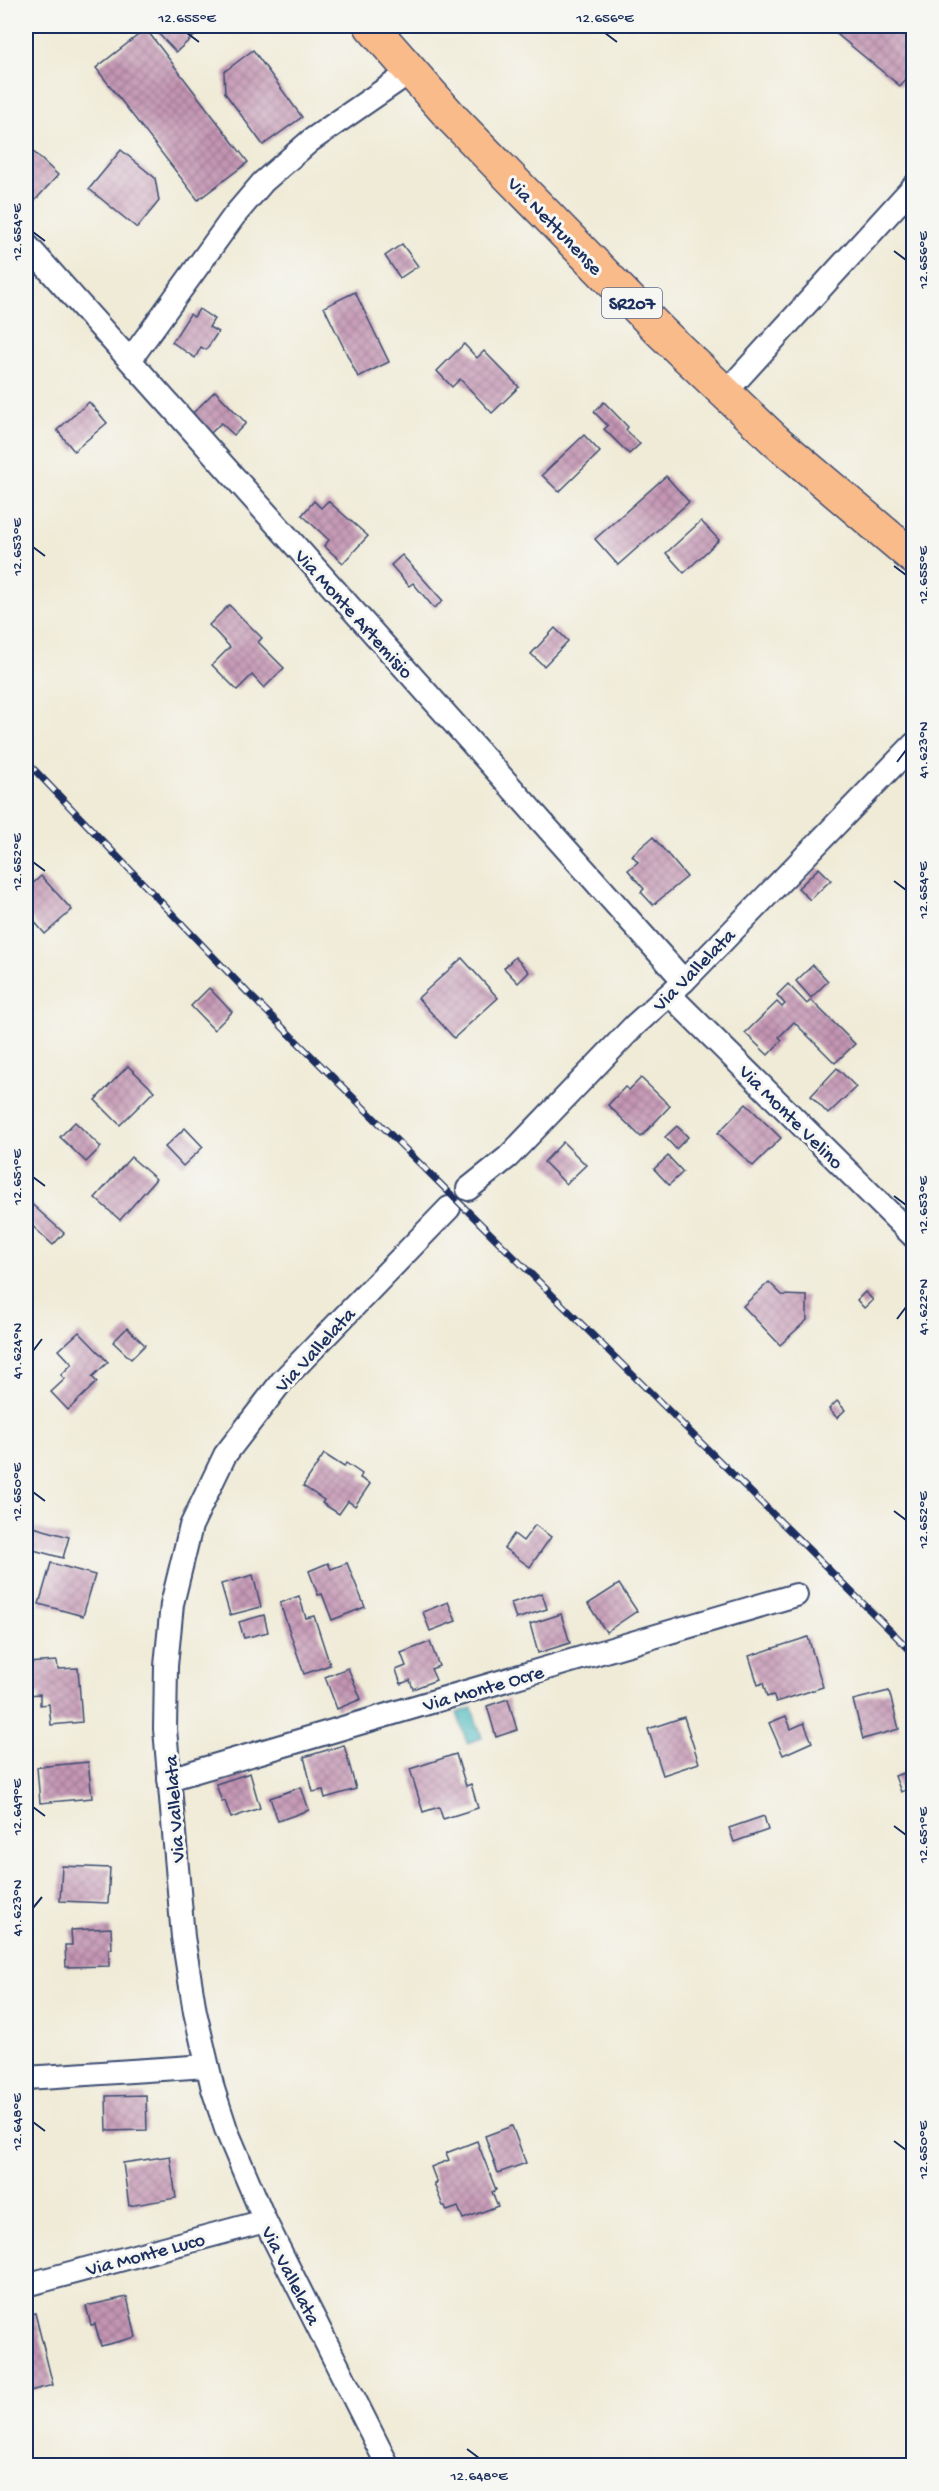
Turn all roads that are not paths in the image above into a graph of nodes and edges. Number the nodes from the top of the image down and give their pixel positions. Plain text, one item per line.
1 (371, 26) edge
2 (410, 72) junction
3 (914, 186) edge
4 (26, 244) edge
5 (130, 360) junction
6 (725, 393) junction
7 (914, 558) edge
8 (914, 744) edge
9 (677, 988) junction
10 (468, 1189) dead end
11 (449, 1208) dead end
12 (914, 1238) edge
13 (796, 1595) dead end
14 (170, 1779) junction
15 (207, 2066) junction
16 (26, 2078) edge
17 (265, 2221) junction
18 (26, 2285) edge
19 (388, 2466) edge

1 - 2 main road, Via Nettunense / SR207
2 - 5 street
2 - 6 main road, Via Nettunense / SR207
3 - 6 street
4 - 5 street, Via Monte Artemisio
5 - 9 street, Via Monte Artemisio
6 - 7 main road, Via Nettunense / SR207
8 - 9 street, Via Vallelata
9 - 10 street, Via Vallelata
9 - 12 street, Via Monte Velino
11 - 14 street, Via Vallelata
13 - 14 street, Via Monte Ocre
14 - 15 street, Via Vallelata
15 - 16 street
15 - 17 street, Via Vallelata
17 - 18 street, Via Monte Luco
17 - 19 street, Via Vallelata

